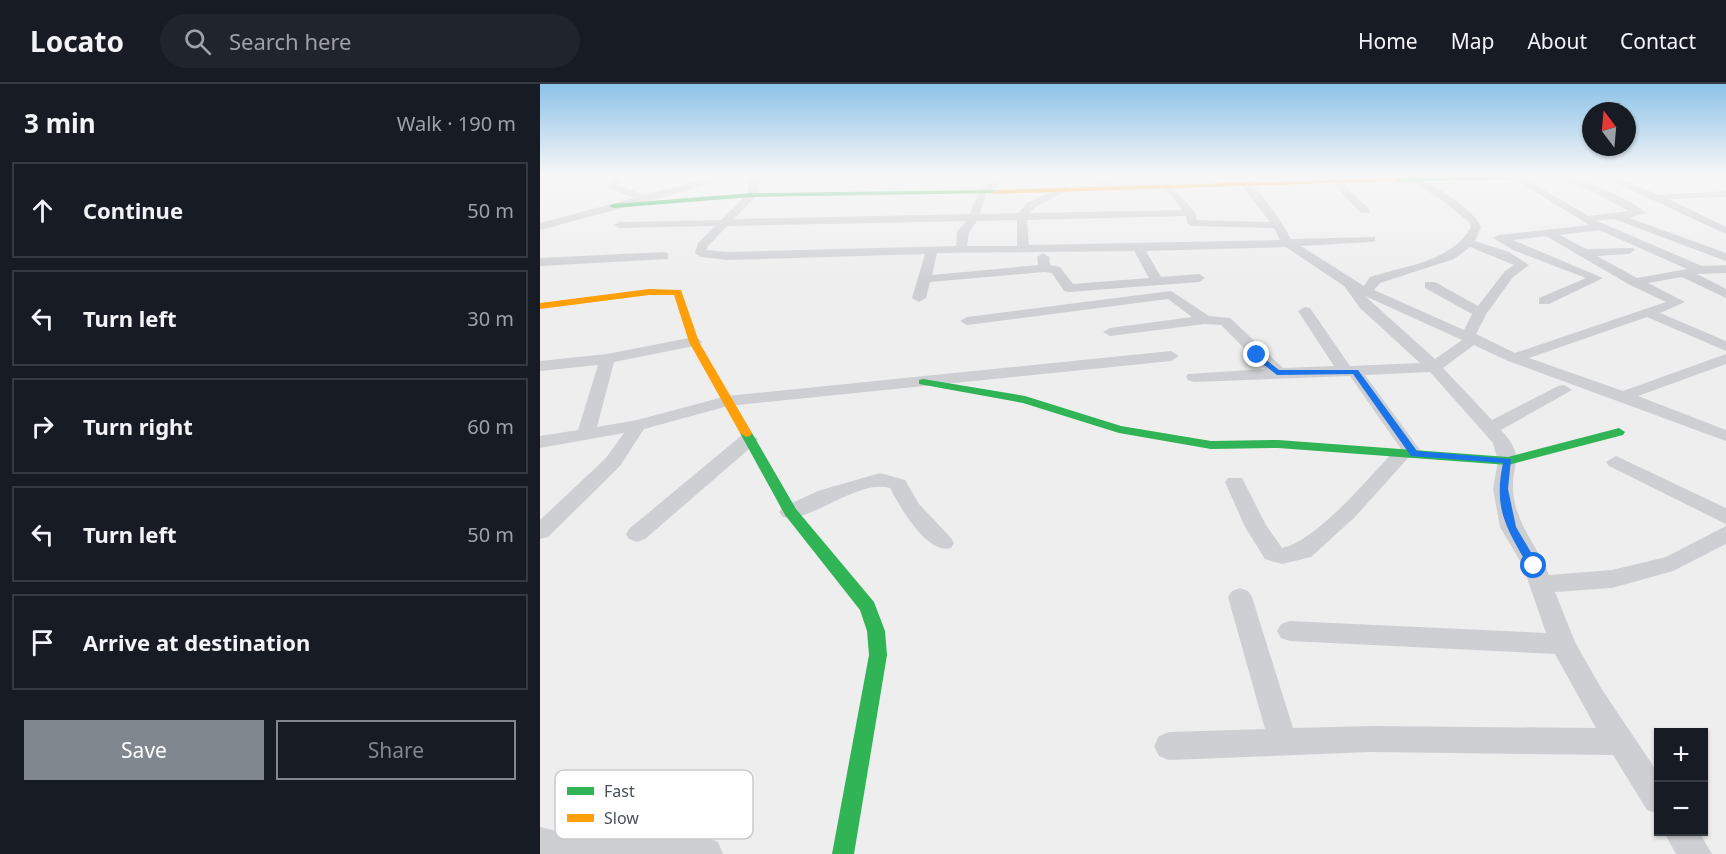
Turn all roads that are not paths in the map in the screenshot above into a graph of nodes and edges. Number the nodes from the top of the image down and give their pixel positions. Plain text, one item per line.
1 (591, 212) edge
2 (737, 212) edge
3 (976, 212) edge
4 (1025, 212) edge
5 (1186, 212) edge
6 (1267, 212) edge
7 (1462, 212) edge
8 (1574, 212) edge
9 (1639, 212) edge
10 (1689, 212) edge
11 (1022, 216) junction
12 (1611, 216) junction
13 (974, 217) junction
14 (1586, 219) junction
15 (1726, 221) edge
16 (1192, 222) junction
17 (1709, 222) junction
18 (726, 224) junction
19 (619, 225) dead end
20 (1278, 225) junction
21 (540, 226) edge
22 (1600, 227) junction
23 (1726, 231) edge
24 (1549, 233) junction
25 (1503, 238) junction
26 (1371, 239) dead end
27 (1468, 240) junction
28 (1287, 242) junction
29 (1137, 246) junction
30 (1023, 248) junction
31 (1042, 248) junction
32 (961, 249) junction
33 (932, 250) junction
34 (1629, 250) dead end
35 (1582, 253) junction
36 (664, 256) dead end
37 (1726, 257) edge
38 (543, 264) edge
39 (1044, 268) junction
40 (1726, 269) edge
41 (1700, 270) junction
42 (1683, 273) junction
43 (1199, 278) dead end
44 (925, 279) junction
45 (1156, 280) junction
46 (1635, 282) junction
47 (1350, 284) junction
48 (1430, 285) dead end
49 (1367, 291) junction
50 (1726, 294) edge
51 (919, 298) dead end
52 (1545, 301) dead end
53 (540, 306) edge
54 (1305, 310) dead end
55 (1646, 312) junction
56 (1480, 313) junction
57 (1204, 320) junction
58 (967, 321) dead end
59 (1110, 332) dead end
60 (1471, 337) junction
61 (694, 342) junction
62 (1726, 346) edge
63 (1171, 356) dead end
64 (607, 358) junction
65 (1514, 358) junction
66 (1726, 359) edge
67 (540, 366) edge
68 (1434, 367) junction
69 (1277, 372) junction
70 (1350, 372) junction
71 (1194, 377) dead end
72 (923, 382) junction
73 (1564, 390) dead end
74 (1624, 396) junction
75 (728, 401) junction
76 (638, 425) junction
77 (1490, 428) junction
78 (1619, 432) dead end
79 (1723, 432) edge
80 (586, 435) junction
81 (749, 439) junction
82 (540, 442) edge
83 (1408, 454) junction
84 (1508, 461) junction
85 (1616, 462) dead end
86 (1235, 482) dead end
87 (790, 512) junction
88 (1726, 516) edge
89 (540, 532) edge
90 (636, 534) dead end
91 (1726, 534) edge
92 (943, 543) dead end
93 (1540, 584) junction
94 (1240, 597) dead end
95 (1290, 631) dead end
96 (1563, 644) junction
97 (1283, 742) junction
98 (1623, 742) junction
99 (1169, 746) dead end
100 (1654, 791) edge
101 (1683, 836) edge
102 (540, 843) edge
103 (706, 854) edge
104 (843, 854) edge
105 (1695, 854) edge

1 - 21 street
2 - 18 street
3 - 13 street
4 - 11 street
5 - 16 street
6 - 20 street
7 - 27 street
8 - 14 street
9 - 12 street
10 - 17 street
11 - 13 street
11 - 16 street
11 - 30 street
12 - 14 street
12 - 37 street
13 - 18 street
13 - 32 street
14 - 22 street
15 - 17 street
16 - 20 street
17 - 23 street
18 - 19 street
18 - 33 street
20 - 28 street
22 - 24 street
22 - 41 street
24 - 25 street
24 - 35 street
25 - 27 street
25 - 52 street
26 - 28 street
27 - 49 street
27 - 56 street
28 - 29 street
28 - 47 street
29 - 31 street
29 - 45 street
30 - 31 street
30 - 32 street
31 - 39 street
32 - 33 street
33 - 44 street
34 - 35 street
35 - 46 street
36 - 38 street
39 - 44 street
39 - 45 street
40 - 41 street
41 - 42 street
42 - 46 street
42 - 50 street
43 - 45 street
44 - 51 street
46 - 55 street
47 - 49 street
47 - 68 street
48 - 56 street
49 - 60 street
53 - 61 street
54 - 70 street
55 - 62 street
55 - 65 street
56 - 60 street
57 - 58 street
57 - 59 street
57 - 69 street
60 - 65 street
60 - 68 street
61 - 64 street
61 - 75 street
63 - 72 street
64 - 67 street
64 - 80 street
65 - 74 street
66 - 74 street
68 - 70 street
68 - 77 street
69 - 70 street
69 - 71 street
70 - 83 street
72 - 75 street
72 - 83 street
73 - 77 street
74 - 79 street
75 - 76 street
75 - 81 street
76 - 80 street
76 - 89 street
77 - 84 street
78 - 84 street
80 - 82 street
81 - 87 street
81 - 90 street
83 - 84 street
83 - 86 street
84 - 93 street
85 - 88 street
87 - 92 street
87 - 104 street
91 - 93 street
93 - 96 street
94 - 97 street
95 - 96 street
96 - 98 street
97 - 98 street
97 - 99 street
98 - 100 street
101 - 105 street
102 - 103 street

